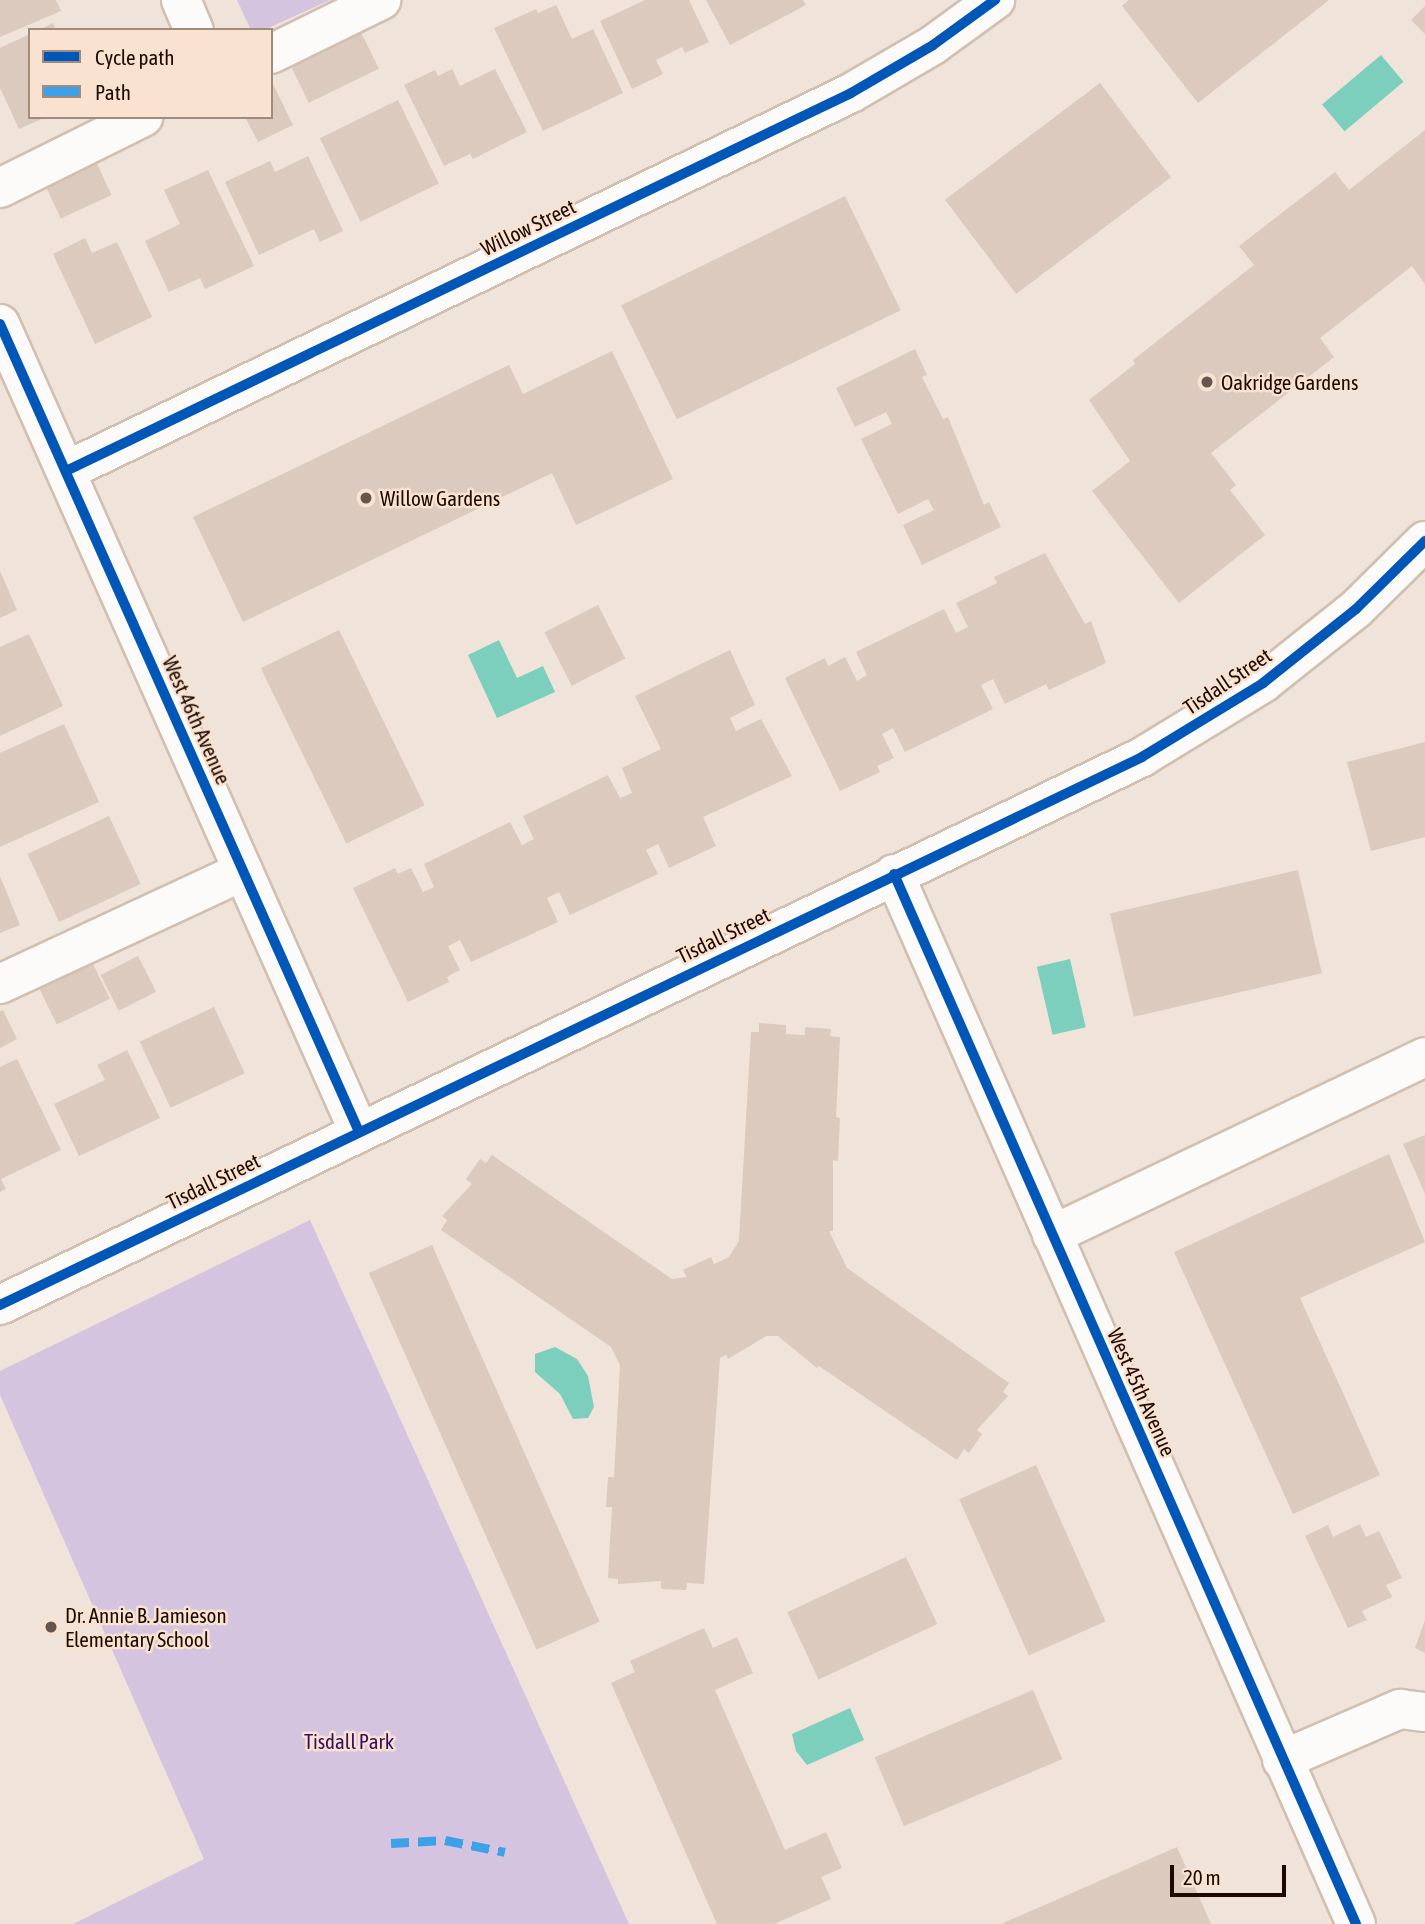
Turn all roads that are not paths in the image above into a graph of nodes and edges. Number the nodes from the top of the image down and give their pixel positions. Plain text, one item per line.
1 (181, 0) edge
2 (381, 0) edge
3 (995, 0) edge
4 (193, 28) edge
5 (273, 53) edge
6 (139, 119) edge
7 (0, 188) edge
8 (0, 324) edge
9 (66, 471) junction
10 (1425, 541) edge
11 (243, 870) junction
12 (894, 874) junction
13 (0, 984) edge
14 (1425, 1057) edge
15 (359, 1132) junction
16 (1052, 1235) junction
17 (0, 1305) edge
18 (1425, 1712) edge
19 (1282, 1760) junction
20 (1356, 1924) edge

1 - 4 street
2 - 5 street
3 - 9 street, Willow Street
6 - 7 street
8 - 9 street, West 46th Avenue
9 - 11 street, West 46th Avenue
10 - 12 street, Tisdall Street
11 - 13 street
11 - 15 street, West 46th Avenue
12 - 15 street, Tisdall Street
12 - 16 street, West 45th Avenue
14 - 16 street
15 - 17 street, Tisdall Street
16 - 19 street, West 45th Avenue
18 - 19 street
19 - 20 street, West 45th Avenue

